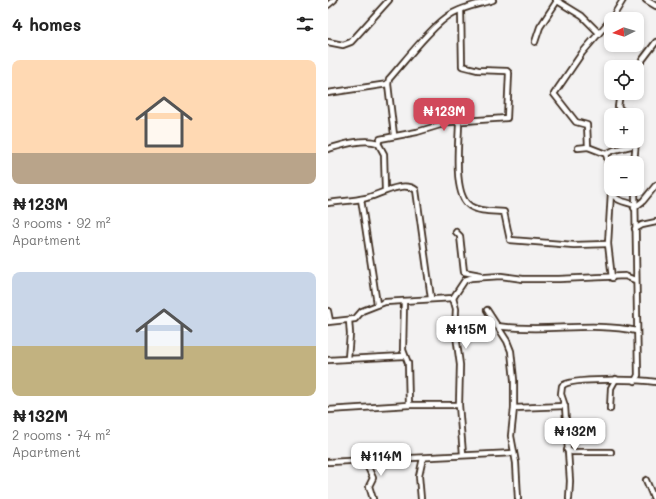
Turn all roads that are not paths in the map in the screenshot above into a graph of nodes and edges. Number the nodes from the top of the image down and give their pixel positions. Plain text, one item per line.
1 (334, 0) edge
2 (388, 0) edge
3 (493, 0) edge
4 (623, 0) edge
5 (557, 1) edge
6 (648, 1) edge
7 (328, 6) edge
8 (656, 6) edge
9 (461, 10) junction
10 (596, 28) junction
11 (603, 29) junction
12 (599, 33) junction
13 (328, 42) edge
14 (534, 42) dead end
15 (656, 42) edge
16 (642, 60) edge
17 (388, 84) junction
18 (328, 93) edge
19 (459, 122) junction
20 (394, 135) junction
21 (378, 143) junction
22 (588, 147) junction
23 (578, 148) dead end
24 (619, 148) edge
25 (328, 149) edge
26 (606, 154) joint
27 (656, 185) edge
28 (384, 190) junction
29 (612, 196) edge
30 (616, 196) edge
31 (635, 196) edge
32 (361, 199) junction
33 (328, 203) edge
34 (634, 207) junction
35 (656, 222) edge
36 (635, 229) junction
37 (456, 232) dead end
38 (608, 244) junction
39 (487, 276) junction
40 (612, 278) junction
41 (635, 280) junction
42 (431, 298) junction
43 (453, 298) junction
44 (404, 302) junction
45 (377, 304) junction
46 (487, 310) dead end
47 (328, 311) edge
48 (349, 320) junction
49 (329, 321) edge
50 (497, 326) junction
51 (637, 331) junction
52 (404, 356) junction
53 (348, 358) junction
54 (328, 360) edge
55 (638, 375) junction
56 (645, 380) junction
57 (613, 381) junction
58 (635, 381) junction
59 (656, 382) edge
60 (409, 405) junction
61 (459, 405) junction
62 (565, 406) junction
63 (514, 408) junction
64 (610, 409) dead end
65 (328, 410) edge
66 (567, 450) junction
67 (572, 452) junction
68 (611, 452) dead end
69 (514, 453) junction
70 (463, 454) junction
71 (567, 457) junction
72 (423, 458) junction
73 (365, 461) junction
74 (328, 462) edge
75 (646, 480) dead end
76 (373, 499) edge
77 (421, 499) edge
78 (518, 499) edge
79 (569, 499) edge
80 (654, 499) edge

1 - 7 street
2 - 13 street
3 - 9 street
4 - 11 street
5 - 10 street
5 - 14 street
6 - 8 street
9 - 17 street
9 - 19 street
10 - 11 street
10 - 12 street
11 - 12 street
12 - 22 street
15 - 16 street
17 - 18 street
17 - 20 street
19 - 20 street
19 - 38 street
20 - 21 street
21 - 25 street
21 - 28 street
22 - 23 street
22 - 26 street
24 - 26 street
27 - 34 street
28 - 32 street
28 - 42 street
29 - 38 street
30 - 34 street
31 - 34 street
32 - 33 street
32 - 45 street
34 - 36 street
35 - 36 street
36 - 41 street
37 - 39 street
38 - 40 street
39 - 40 street
39 - 43 street
40 - 41 street
41 - 51 street
42 - 43 street
42 - 44 street
43 - 61 street
44 - 45 street
44 - 52 street
45 - 48 street
46 - 50 street
47 - 49 street
48 - 49 street
48 - 53 street
50 - 51 street
50 - 63 street
51 - 55 street
52 - 53 street
52 - 60 street
53 - 54 street
55 - 56 street
55 - 58 street
56 - 58 street
56 - 59 street
57 - 58 street
57 - 62 street
57 - 64 street
60 - 61 street
60 - 65 street
61 - 70 street
62 - 63 street
62 - 66 street
63 - 69 street
66 - 67 street
66 - 71 street
67 - 68 street
67 - 71 street
69 - 70 street
69 - 78 street
70 - 72 street
71 - 79 street
72 - 73 street
72 - 77 street
73 - 74 street
73 - 76 street
75 - 80 street

